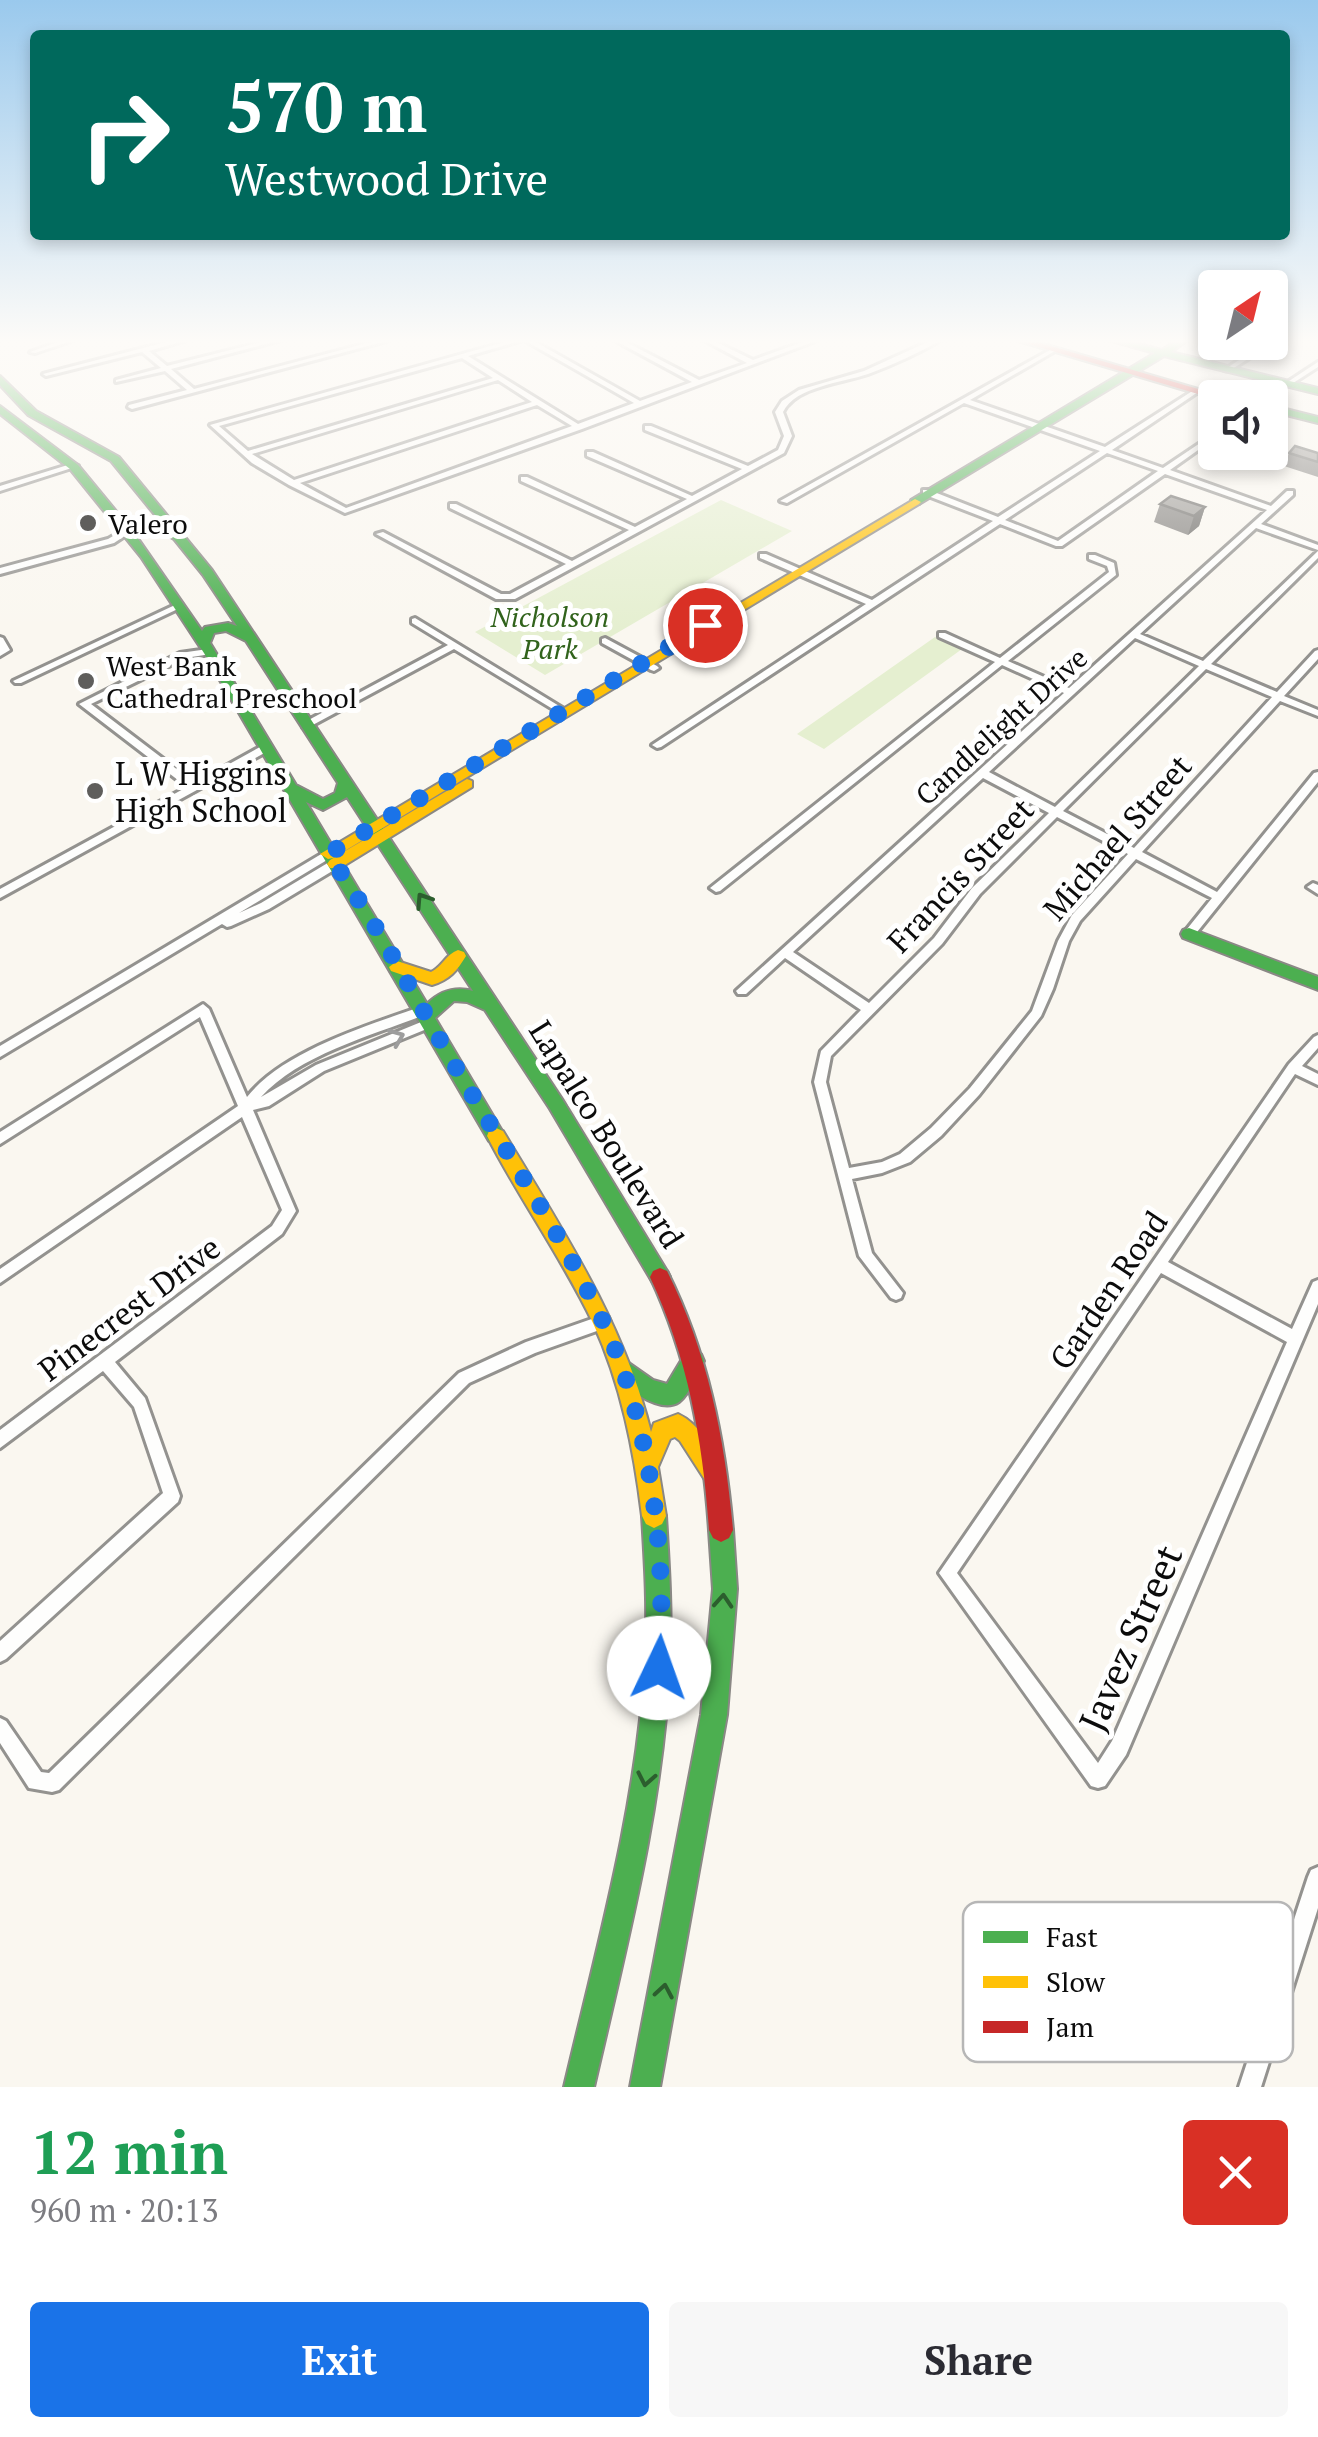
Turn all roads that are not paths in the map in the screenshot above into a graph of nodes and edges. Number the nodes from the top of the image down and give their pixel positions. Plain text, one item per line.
1 (36, 437) edge
2 (66, 437) edge
3 (79, 437) edge
4 (227, 437) edge
5 (301, 437) edge
6 (431, 437) edge
7 (550, 437) edge
8 (671, 437) edge
9 (788, 437) edge
10 (898, 437) edge
11 (1025, 437) edge
12 (1069, 437) edge
13 (1125, 437) edge
14 (40, 441) junction
15 (1198, 447) edge
16 (1107, 450) junction
17 (245, 454) junction
18 (590, 454) dead end
19 (74, 466) junction
20 (748, 469) junction
21 (1166, 470) junction
22 (524, 479) dead end
23 (138, 483) junction
24 (292, 483) junction
25 (0, 489) edge
26 (92, 489) junction
27 (1290, 493) dead end
28 (931, 494) junction
29 (694, 498) junction
30 (784, 502) dead end
31 (454, 506) dead end
32 (1274, 509) junction
33 (999, 521) junction
34 (1256, 525) junction
35 (635, 530) junction
36 (128, 531) junction
37 (380, 534) dead end
38 (1318, 550) edge
39 (191, 551) junction
40 (764, 556) dead end
41 (1092, 557) dead end
42 (572, 564) junction
43 (0, 568) edge
44 (802, 572) junction
45 (871, 603) junction
46 (228, 604) junction
47 (177, 605) junction
48 (414, 621) dead end
49 (942, 634) dead end
50 (1134, 635) junction
51 (251, 639) junction
52 (605, 641) dead end
53 (454, 645) junction
54 (205, 648) junction
55 (1318, 653) edge
56 (1001, 662) junction
57 (649, 665) junction
58 (1204, 665) junction
59 (18, 681) dead end
60 (1072, 693) junction
61 (1278, 696) junction
62 (564, 712) junction
63 (1317, 713) edge
64 (306, 724) junction
65 (657, 744) dead end
66 (264, 749) junction
67 (982, 774) junction
68 (345, 783) junction
69 (1315, 783) edge
70 (286, 786) junction
71 (195, 788) junction
72 (1056, 812) junction
73 (377, 831) junction
74 (1135, 853) junction
75 (332, 859) junction
76 (716, 888) dead end
77 (0, 894) edge
78 (1218, 896) junction
79 (1189, 934) joint
80 (786, 953) junction
81 (458, 956) junction
82 (397, 967) junction
83 (1318, 984) edge
84 (742, 992) dead end
85 (489, 1004) junction
86 (869, 1009) junction
87 (426, 1017) junction
88 (1318, 1040) edge
89 (0, 1052) edge
90 (1293, 1067) junction
91 (1318, 1080) edge
92 (246, 1107) junction
93 (0, 1138) edge
94 (844, 1174) junction
95 (1158, 1264) junction
96 (0, 1277) edge
97 (1318, 1287) edge
98 (896, 1293) dead end
99 (603, 1322) junction
100 (1296, 1339) junction
101 (105, 1361) junction
102 (693, 1361) junction
103 (621, 1368) junction
104 (0, 1440) edge
105 (647, 1466) junction
106 (718, 1481) junction
107 (947, 1574) joint
108 (0, 1654) edge
109 (0, 1727) edge
110 (1318, 1877) edge
111 (1293, 1954) edge
112 (1258, 2062) edge
113 (579, 2087) edge
114 (645, 2087) edge
115 (1250, 2087) edge

1 - 14 main road
2 - 14 main road
3 - 23 main road, Lapalco Boulevard
4 - 17 street
5 - 17 street
6 - 24 street
7 - 24 street
8 - 20 street
9 - 20 street
10 - 30 street
11 - 28 main road
12 - 16 street
13 - 16 street
14 - 19 main road
15 - 21 street
16 - 21 street
16 - 33 street
17 - 24 street
18 - 29 street
19 - 25 street
19 - 26 main road
20 - 29 street
21 - 32 street
21 - 33 street
22 - 35 street
23 - 26 main road
23 - 39 main road, Lapalco Boulevard
26 - 36 main road
27 - 32 street, Candlelight Drive
28 - 33 street
28 - 44 main road
29 - 35 street
31 - 42 street
32 - 34 street, Candlelight Drive
33 - 45 street
34 - 38 street
34 - 50 street, Candlelight Drive
35 - 42 street
36 - 39 main road
36 - 43 street
36 - 47 main road
37 - 42 street
38 - 58 street, Francis Street
39 - 46 main road, Lapalco Boulevard
40 - 44 street
41 - 56 street
44 - 45 street
44 - 57 main road
45 - 65 street
46 - 47 main road
46 - 51 main road, Lapalco Boulevard
47 - 54 main road
47 - 59 street
48 - 53 street
49 - 56 street
50 - 58 street
50 - 60 street, Candlelight Drive
51 - 54 main road
51 - 64 main road, Lapalco Boulevard
52 - 57 street
53 - 62 street
53 - 64 street
54 - 66 main road
54 - 71 street
55 - 61 street, Michael Street
56 - 60 street
56 - 76 street
57 - 62 main road
57 - 73 main road
58 - 61 street
58 - 72 street, Francis Street
60 - 67 street, Candlelight Drive
61 - 63 street
61 - 74 street, Michael Street
62 - 73 main road
64 - 68 main road, Lapalco Boulevard
66 - 70 main road
66 - 71 street
67 - 72 street
67 - 80 street, Candlelight Drive
68 - 70 main road
68 - 73 main road, Lapalco Boulevard
69 - 78 street
70 - 75 main road
71 - 77 street
72 - 74 street
72 - 86 street, Francis Street
73 - 75 main road
81 -> 73 main road, Lapalco Boulevard
74 - 78 street
74 - 94 street, Michael Street
75 - 82 main road
75 - 89 street
78 - 79 street
79 - 83 main road
80 - 84 street, Candlelight Drive
80 - 86 street
81 - 82 main road
81 - 85 main road, Lapalco Boulevard
82 - 87 main road
85 - 87 main road
85 - 102 main road, Lapalco Boulevard
86 - 94 street, Francis Street
87 - 92 street
87 - 99 main road
88 - 90 street, Garden Road
90 - 91 street
90 - 95 street, Garden Road
92 - 93 street
92 - 96 street
92 - 101 street, Pinecrest Drive
94 - 98 street, Francis Street
95 - 100 street
95 - 107 street, Garden Road
97 - 100 street, Javez Street
99 - 103 main road
99 - 109 street
100 - 107 street, Javez Street
101 - 104 street, Pinecrest Drive
101 - 108 street
102 - 103 main road
102 - 106 main road, Lapalco Boulevard
103 - 105 main road
105 - 106 main road
105 -> 113 main road
114 -> 106 main road, Lapalco Boulevard
110 - 111 street
112 - 115 street

